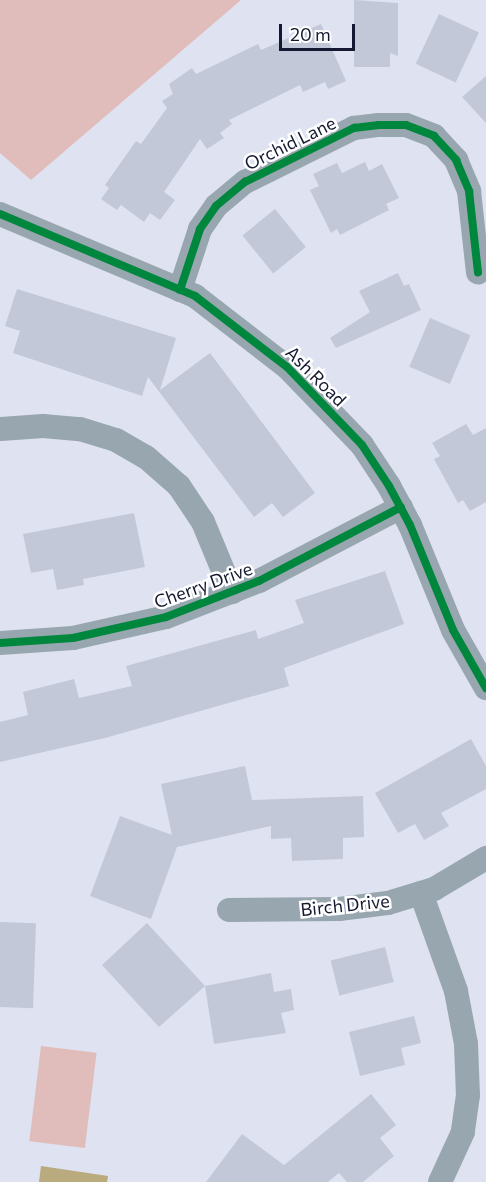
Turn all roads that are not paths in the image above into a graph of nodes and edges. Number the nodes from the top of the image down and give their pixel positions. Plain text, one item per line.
1 (0, 214) edge
2 (478, 273) dead end
3 (180, 290) junction
4 (1, 429) edge
5 (400, 507) junction
6 (232, 592) junction
7 (0, 643) edge
8 (485, 685) edge
9 (486, 858) edge
10 (421, 893) junction
11 (229, 910) dead end
12 (440, 1182) edge

1 - 3 street, Ash Road
2 - 3 street, Orchid Lane
3 - 5 street, Ash Road
4 - 6 street
5 - 6 street, Cherry Drive
5 - 8 street, Ash Road
6 - 7 street, Cherry Drive
9 - 10 street, Birch Drive
10 - 11 street, Birch Drive
10 - 12 street

